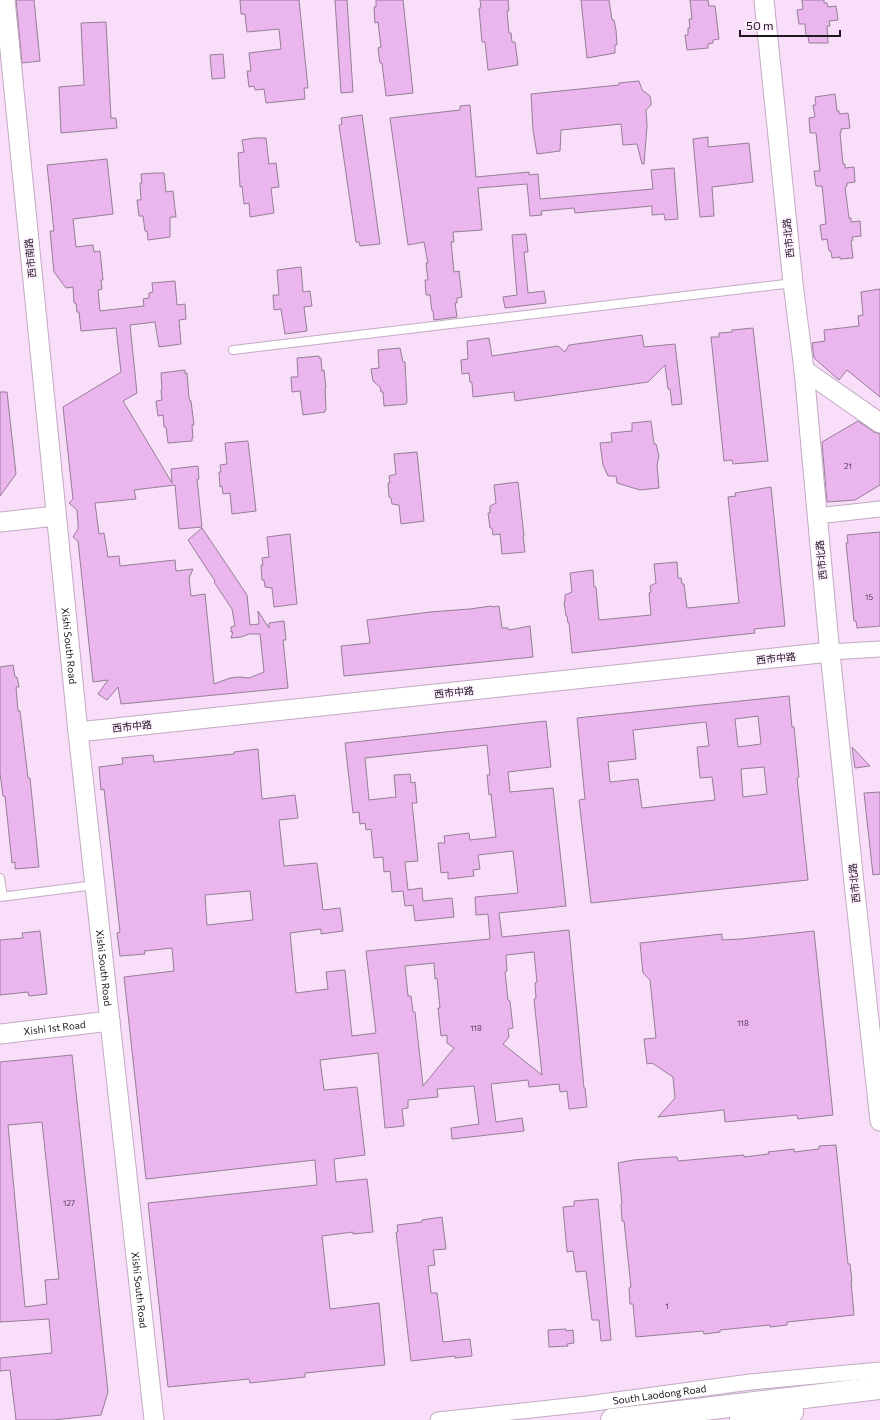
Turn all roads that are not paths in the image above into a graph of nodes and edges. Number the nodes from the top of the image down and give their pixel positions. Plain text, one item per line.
1 (5, 0) edge
2 (764, 0) edge
3 (793, 283) junction
4 (232, 350) dead end
5 (804, 370) junction
6 (880, 423) edge
7 (880, 509) edge
8 (56, 516) junction
9 (817, 516) junction
10 (0, 522) edge
11 (880, 649) edge
12 (830, 652) junction
13 (78, 732) junction
14 (0, 878) edge
15 (96, 885) junction
16 (1, 896) edge
17 (110, 1021) junction
18 (0, 1034) edge
19 (878, 1077) edge
20 (880, 1121) edge
21 (880, 1370) edge
22 (880, 1388) edge
23 (880, 1402) edge
24 (154, 1420) edge
25 (438, 1420) edge
26 (612, 1420) edge
27 (741, 1420) edge

1 - 8 street, 西市南路
2 - 3 street, 西市北路
3 - 4 lane
3 - 5 street, 西市北路
5 - 6 street
5 - 9 street, 西市北路
7 - 9 street
8 - 10 street
8 - 13 street, Xishi South Road
9 - 12 street, 西市北路
11 - 12 street
12 - 13 street, 西市中路
12 - 19 street, 西市北路
13 - 15 street, Xishi South Road
14 - 16 lane
15 - 16 lane
15 - 17 street, Xishi South Road
17 - 18 street, Xishi 1st Road
17 - 24 street, Xishi South Road
19 - 20 street, 西市北路
21 - 25 street, South Laodong Road
22 - 26 main road, South Laodong Road
23 - 27 main road

